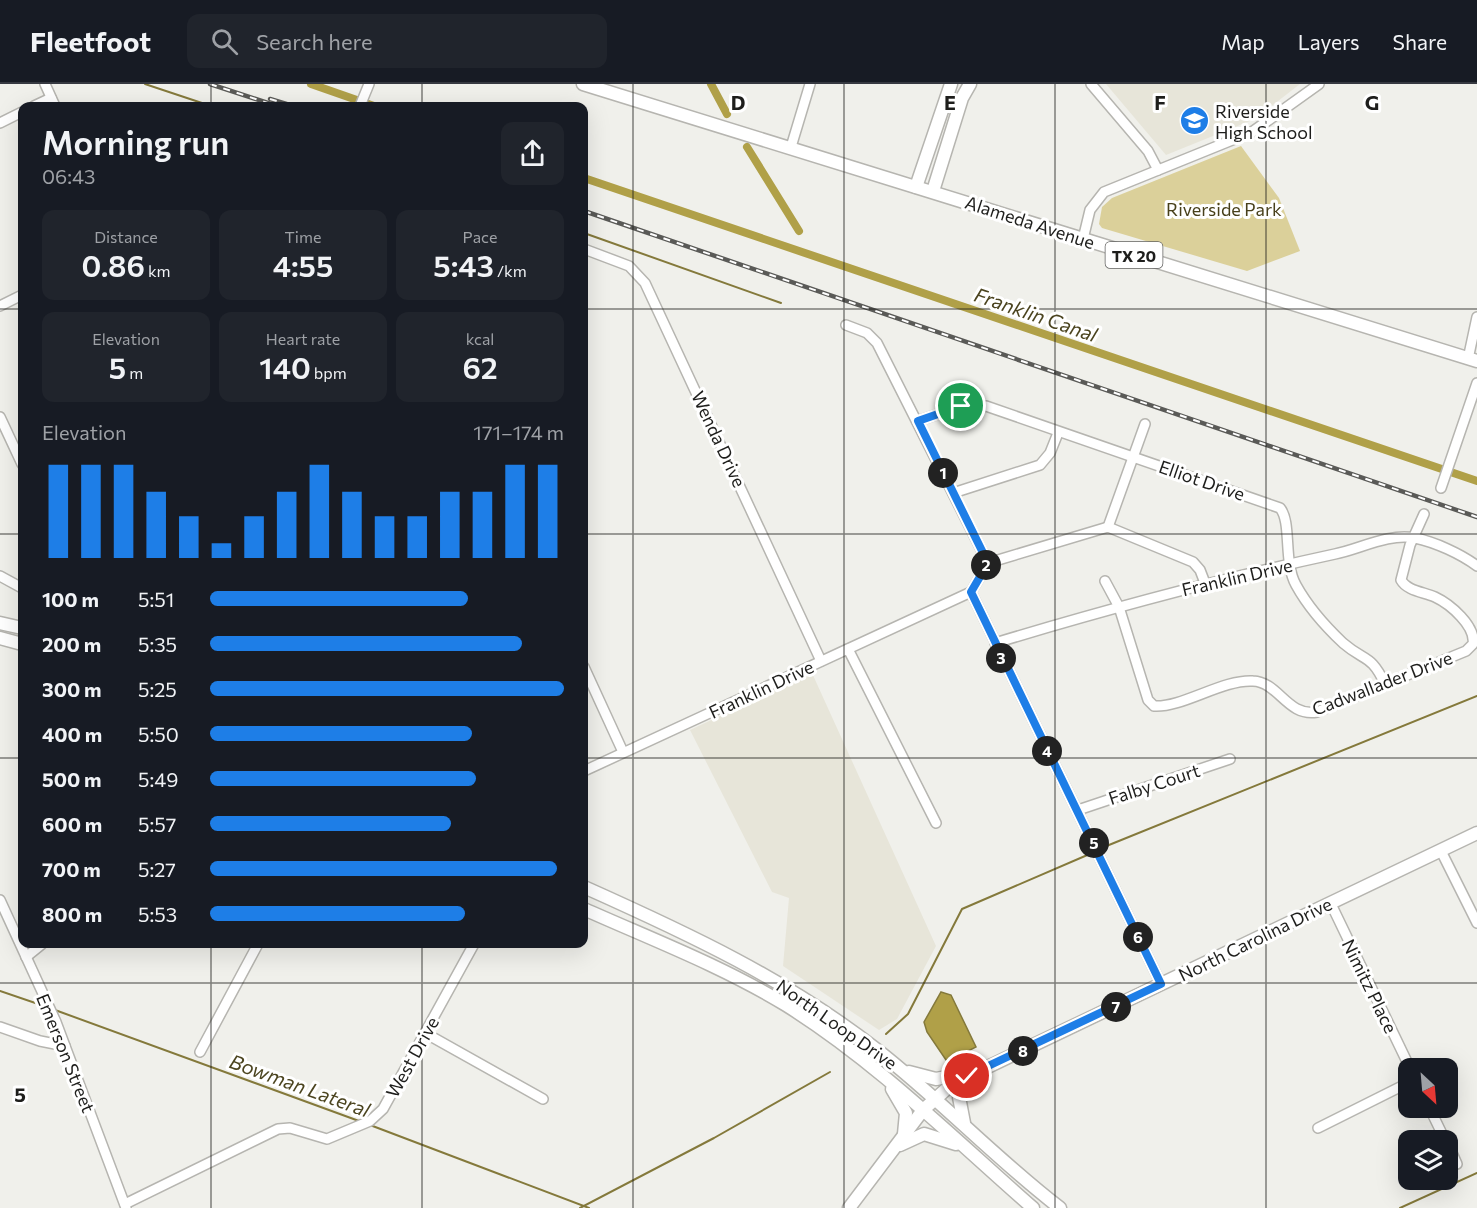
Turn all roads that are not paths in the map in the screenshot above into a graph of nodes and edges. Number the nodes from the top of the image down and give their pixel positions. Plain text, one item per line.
1 (45, 84) edge
2 (369, 84) edge
3 (584, 84) edge
4 (810, 84) edge
5 (951, 84) edge
6 (970, 84) edge
7 (1091, 84) edge
8 (1319, 84) edge
9 (53, 102) edge
10 (362, 102) edge
11 (18, 114) edge
12 (0, 123) edge
13 (791, 147) junction
14 (1158, 170) junction
15 (916, 187) junction
16 (933, 191) junction
17 (1083, 239) junction
18 (588, 251) edge
19 (18, 297) edge
20 (0, 306) edge
21 (1477, 317) edge
22 (846, 325) dead end
23 (1473, 360) edge
24 (1477, 383) edge
25 (0, 417) edge
26 (918, 421) junction
27 (1145, 424) dead end
28 (1058, 433) junction
29 (18, 455) edge
30 (1134, 457) junction
31 (1442, 484) dead end
32 (953, 493) junction
33 (1424, 514) dead end
34 (1108, 527) junction
35 (1415, 538) junction
36 (988, 563) junction
37 (1288, 565) junction
38 (1477, 566) edge
39 (0, 576) edge
40 (1105, 580) dead end
41 (1205, 583) junction
42 (18, 586) edge
43 (971, 592) junction
44 (1119, 607) junction
45 (0, 623) edge
46 (18, 627) edge
47 (0, 639) edge
48 (18, 643) edge
49 (994, 643) junction
50 (848, 649) junction
51 (821, 661) junction
52 (588, 676) edge
53 (1385, 684) junction
54 (623, 752) junction
55 (1230, 759) dead end
56 (588, 769) edge
57 (1078, 810) junction
58 (936, 823) dead end
59 (1477, 833) edge
60 (1441, 851) junction
61 (588, 889) edge
62 (0, 900) edge
63 (1330, 904) junction
64 (588, 911) edge
65 (1477, 923) edge
66 (18, 939) edge
67 (22, 948) edge
68 (37, 948) edge
69 (256, 948) edge
70 (472, 948) edge
71 (26, 957) junction
72 (1161, 984) junction
73 (796, 993) junction
74 (787, 1006) junction
75 (0, 1027) edge
76 (425, 1033) junction
77 (65, 1046) junction
78 (200, 1052) dead end
79 (1405, 1058) edge
80 (900, 1068) junction
81 (971, 1074) junction
82 (883, 1076) junction
83 (1398, 1088) edge
84 (935, 1097) junction
85 (543, 1099) dead end
86 (923, 1110) junction
87 (964, 1124) junction
88 (1318, 1128) dead end
89 (904, 1135) junction
90 (964, 1147) junction
91 (894, 1149) junction
92 (125, 1206) edge
93 (849, 1208) edge
94 (1033, 1208) edge
95 (1060, 1208) edge

1 - 9 street
2 - 10 street
3 - 13 main road, Alameda Avenue / TX 20
4 - 13 street
5 - 15 main road
6 - 16 main road
7 - 14 street
8 - 14 street
11 - 12 street
13 - 15 main road, Alameda Avenue / TX 20
14 - 17 street
15 - 16 main road, Alameda Avenue / TX 20
16 - 17 main road, Alameda Avenue / TX 20
17 - 23 main road, Alameda Avenue / TX 20
18 - 51 street, Wenda Drive
19 - 20 street
21 - 23 street
22 - 26 street
24 - 31 street
25 - 29 street
26 - 28 street, Elliot Drive
26 - 32 street
27 - 30 street
28 - 30 street, Elliot Drive
28 - 32 street
30 - 34 street
30 - 37 street, Elliot Drive
32 - 36 street
33 - 35 street, Cadwallader Drive
34 - 36 street
34 - 41 street
35 - 37 street, Franklin Drive
35 - 38 street, Franklin Drive
35 - 53 street, Cadwallader Drive
36 - 43 street
37 - 41 street, Franklin Drive
37 - 53 street, Elliot Drive
39 - 42 street
40 - 44 street, Cadwallader Drive
41 - 44 street, Franklin Drive
43 - 49 street
43 - 50 street, Franklin Drive
44 - 49 street, Franklin Drive
44 - 53 street, Cadwallader Drive
45 - 46 main road
47 - 48 main road
49 - 57 street
50 - 51 street, Franklin Drive
50 - 58 street
51 - 54 street, Franklin Drive
52 - 54 street
54 - 56 street, Franklin Drive
55 - 57 street, Falby Court
57 - 72 street
59 - 60 main road, North Carolina Drive
60 - 63 main road, North Carolina Drive
60 - 65 street
61 - 73 main road, North Loop Drive
62 - 66 street, Emerson Street
63 - 72 main road, North Carolina Drive
63 - 79 street, Nimitz Place
64 - 74 main road, North Loop Drive
67 - 71 street, Emerson Street
68 - 71 street
69 - 78 street
70 - 76 street, West Drive
71 - 77 street, Emerson Street
72 - 81 main road, North Carolina Drive
73 - 74 main road
73 - 80 main road, North Loop Drive
74 - 82 main road, North Loop Drive
75 - 77 street
76 - 85 street
76 - 92 street, West Drive
77 - 92 street, Emerson Street
80 - 81 main road
80 - 84 main road, North Loop Drive
81 - 84 main road, North Carolina Drive
81 - 87 main road
82 - 86 main road, North Loop Drive
82 - 89 main road
83 - 88 street
84 - 86 main road, North Carolina Drive
84 - 87 main road, North Loop Drive
86 - 89 main road, North Carolina Drive
86 - 90 main road, North Loop Drive
87 - 95 main road, North Loop Drive
89 - 91 main road, North Carolina Drive
90 - 91 main road
90 - 94 main road, North Loop Drive
91 - 93 main road, North Carolina Drive

